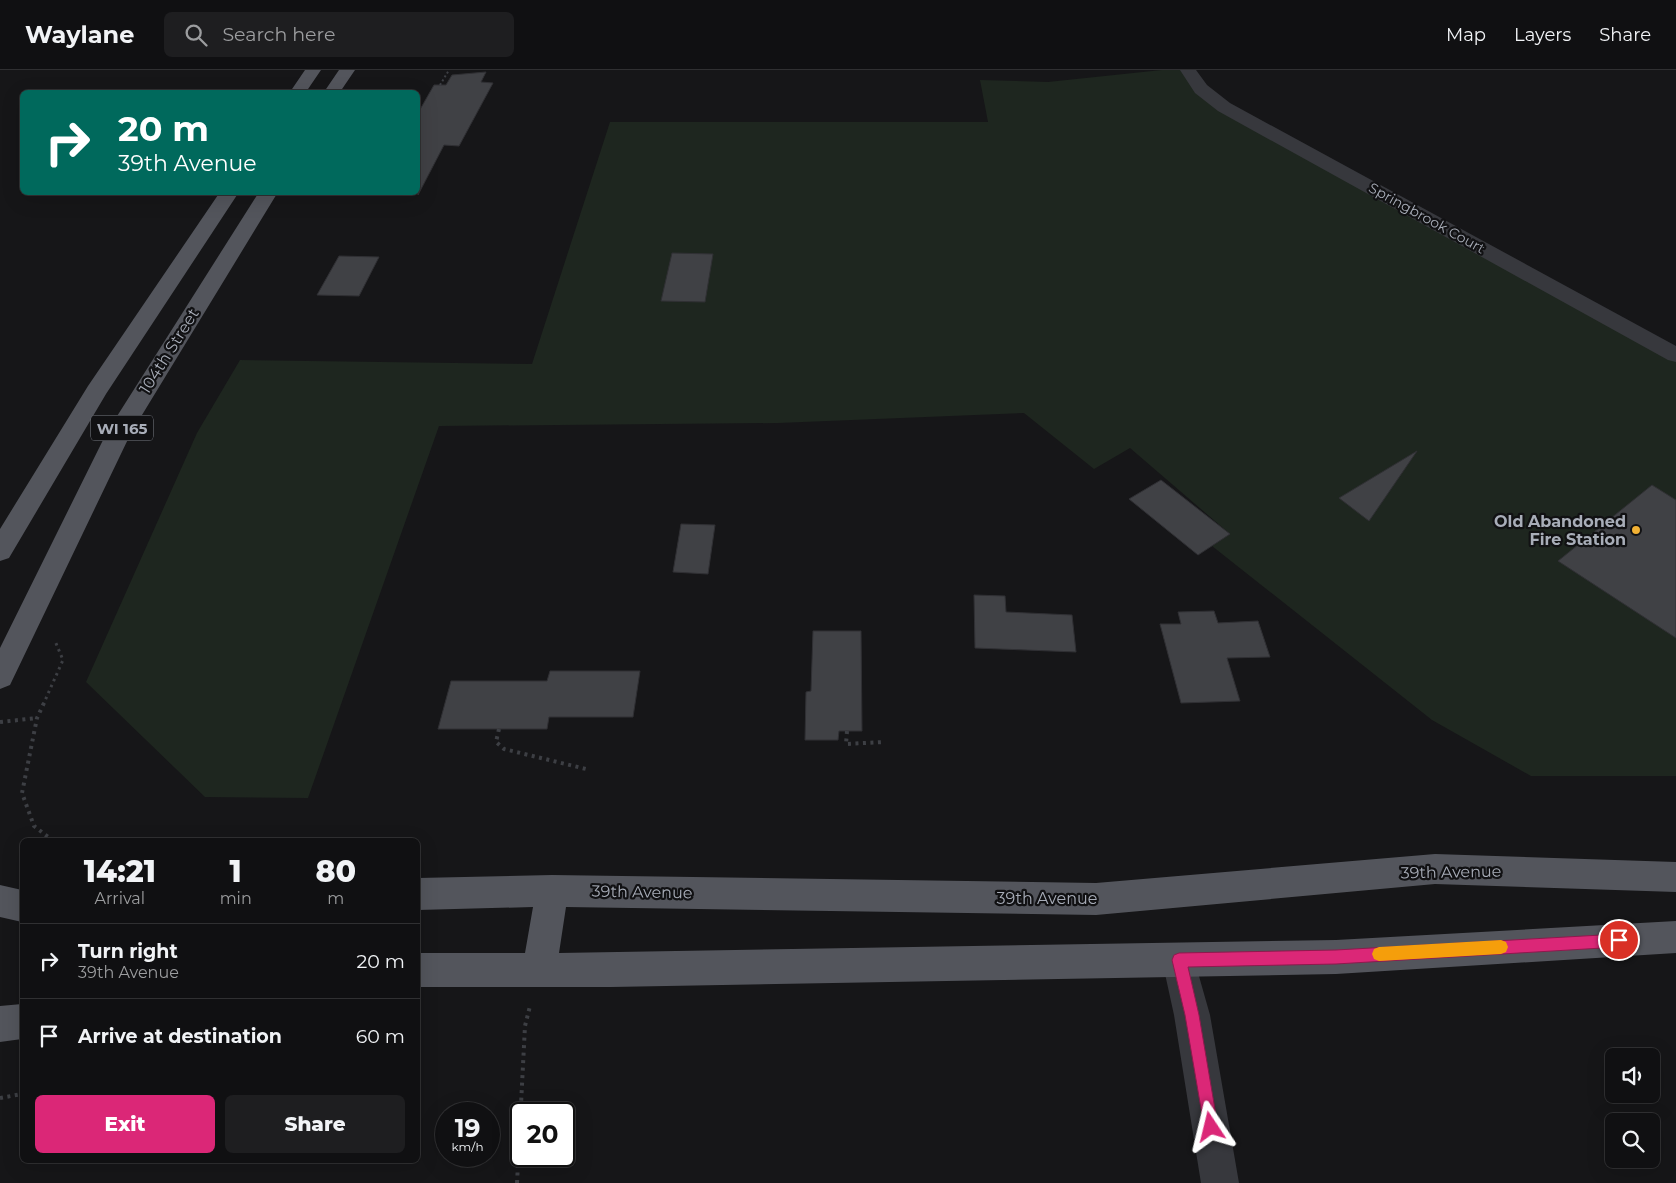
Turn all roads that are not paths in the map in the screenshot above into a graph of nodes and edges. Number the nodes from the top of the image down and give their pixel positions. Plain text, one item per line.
1 (313, 70) edge
2 (347, 70) edge
3 (1188, 70) edge
4 (299, 90) edge
5 (333, 90) edge
6 (228, 195) edge
7 (267, 195) edge
8 (1676, 355) edge
9 (0, 550) edge
10 (0, 677) edge
11 (1676, 877) edge
12 (552, 891) junction
13 (420, 894) edge
14 (0, 901) edge
15 (20, 906) edge
16 (1676, 937) edge
17 (1179, 960) junction
18 (420, 970) edge
19 (539, 970) junction
20 (20, 1022) edge
21 (0, 1024) edge
22 (1220, 1183) edge

1 - 4 main road
2 - 5 main road
3 - 8 street, Springbrook Court
6 - 9 main road, WI 165
7 - 10 main road, 104th Street / WI 165
11 - 12 main road, 39th Avenue
12 - 13 main road, 39th Avenue
12 - 19 main road
14 - 15 main road
16 - 17 main road
17 - 19 main road
17 - 22 street
18 - 19 main road
20 - 21 main road

